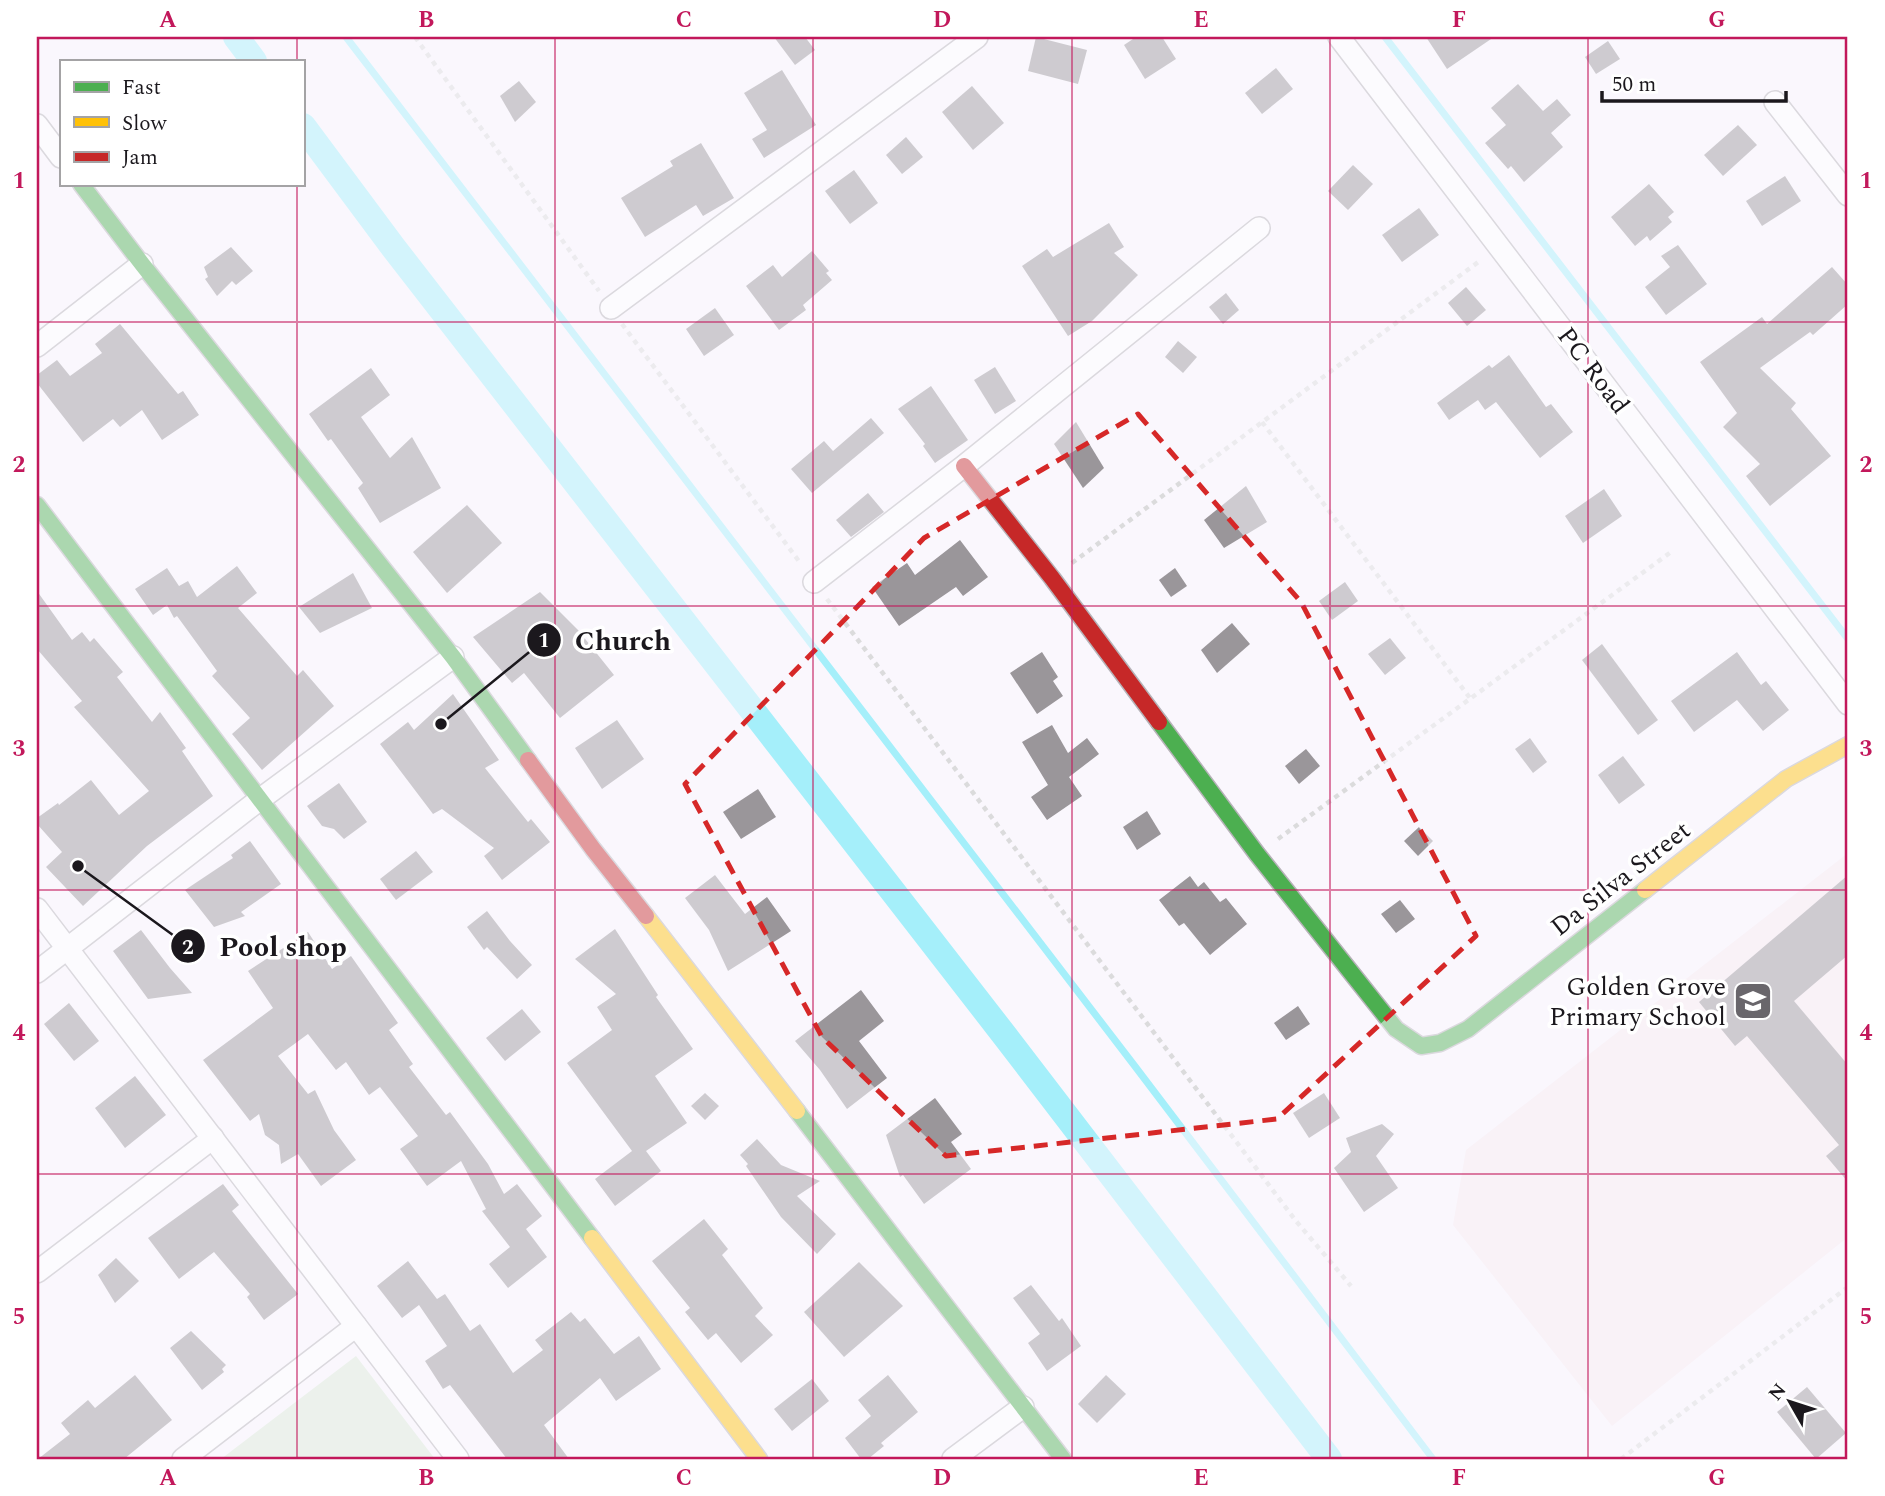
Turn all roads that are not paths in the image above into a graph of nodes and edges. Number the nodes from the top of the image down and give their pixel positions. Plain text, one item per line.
1 (976, 37) edge
2 (1339, 37) edge
3 (1775, 102) dead end
4 (37, 125) edge
5 (60, 156) edge
6 (83, 186) edge
7 (1848, 195) edge
8 (1259, 228) dead end
9 (142, 264) junction
10 (611, 308) road end
11 (37, 346) edge
12 (964, 466) junction
13 (37, 505) edge
14 (814, 582) road end
15 (453, 657) junction
16 (1848, 704) edge
17 (1848, 745) edge
18 (259, 800) junction
19 (37, 909) edge
20 (68, 949) junction
21 (37, 972) edge
22 (213, 1138) junction
23 (37, 1272) edge
24 (356, 1326) junction
25 (1023, 1407) junction
26 (183, 1459) edge
27 (458, 1459) edge
28 (759, 1459) edge
29 (953, 1459) edge
30 (1063, 1459) edge

1 - 10 street
2 - 16 street, PC Road
3 - 7 street
4 - 5 street
6 - 9 street
8 - 12 street
9 - 11 street
9 - 15 street
12 - 14 street
12 - 17 street, Da Silva Street
13 - 18 street
15 - 18 street
15 - 25 street
18 - 20 street
18 - 28 street
19 - 20 street
20 - 21 street
20 - 22 street
22 - 23 street
22 - 24 street
24 - 26 street
24 - 27 street
25 - 29 street
25 - 30 street

